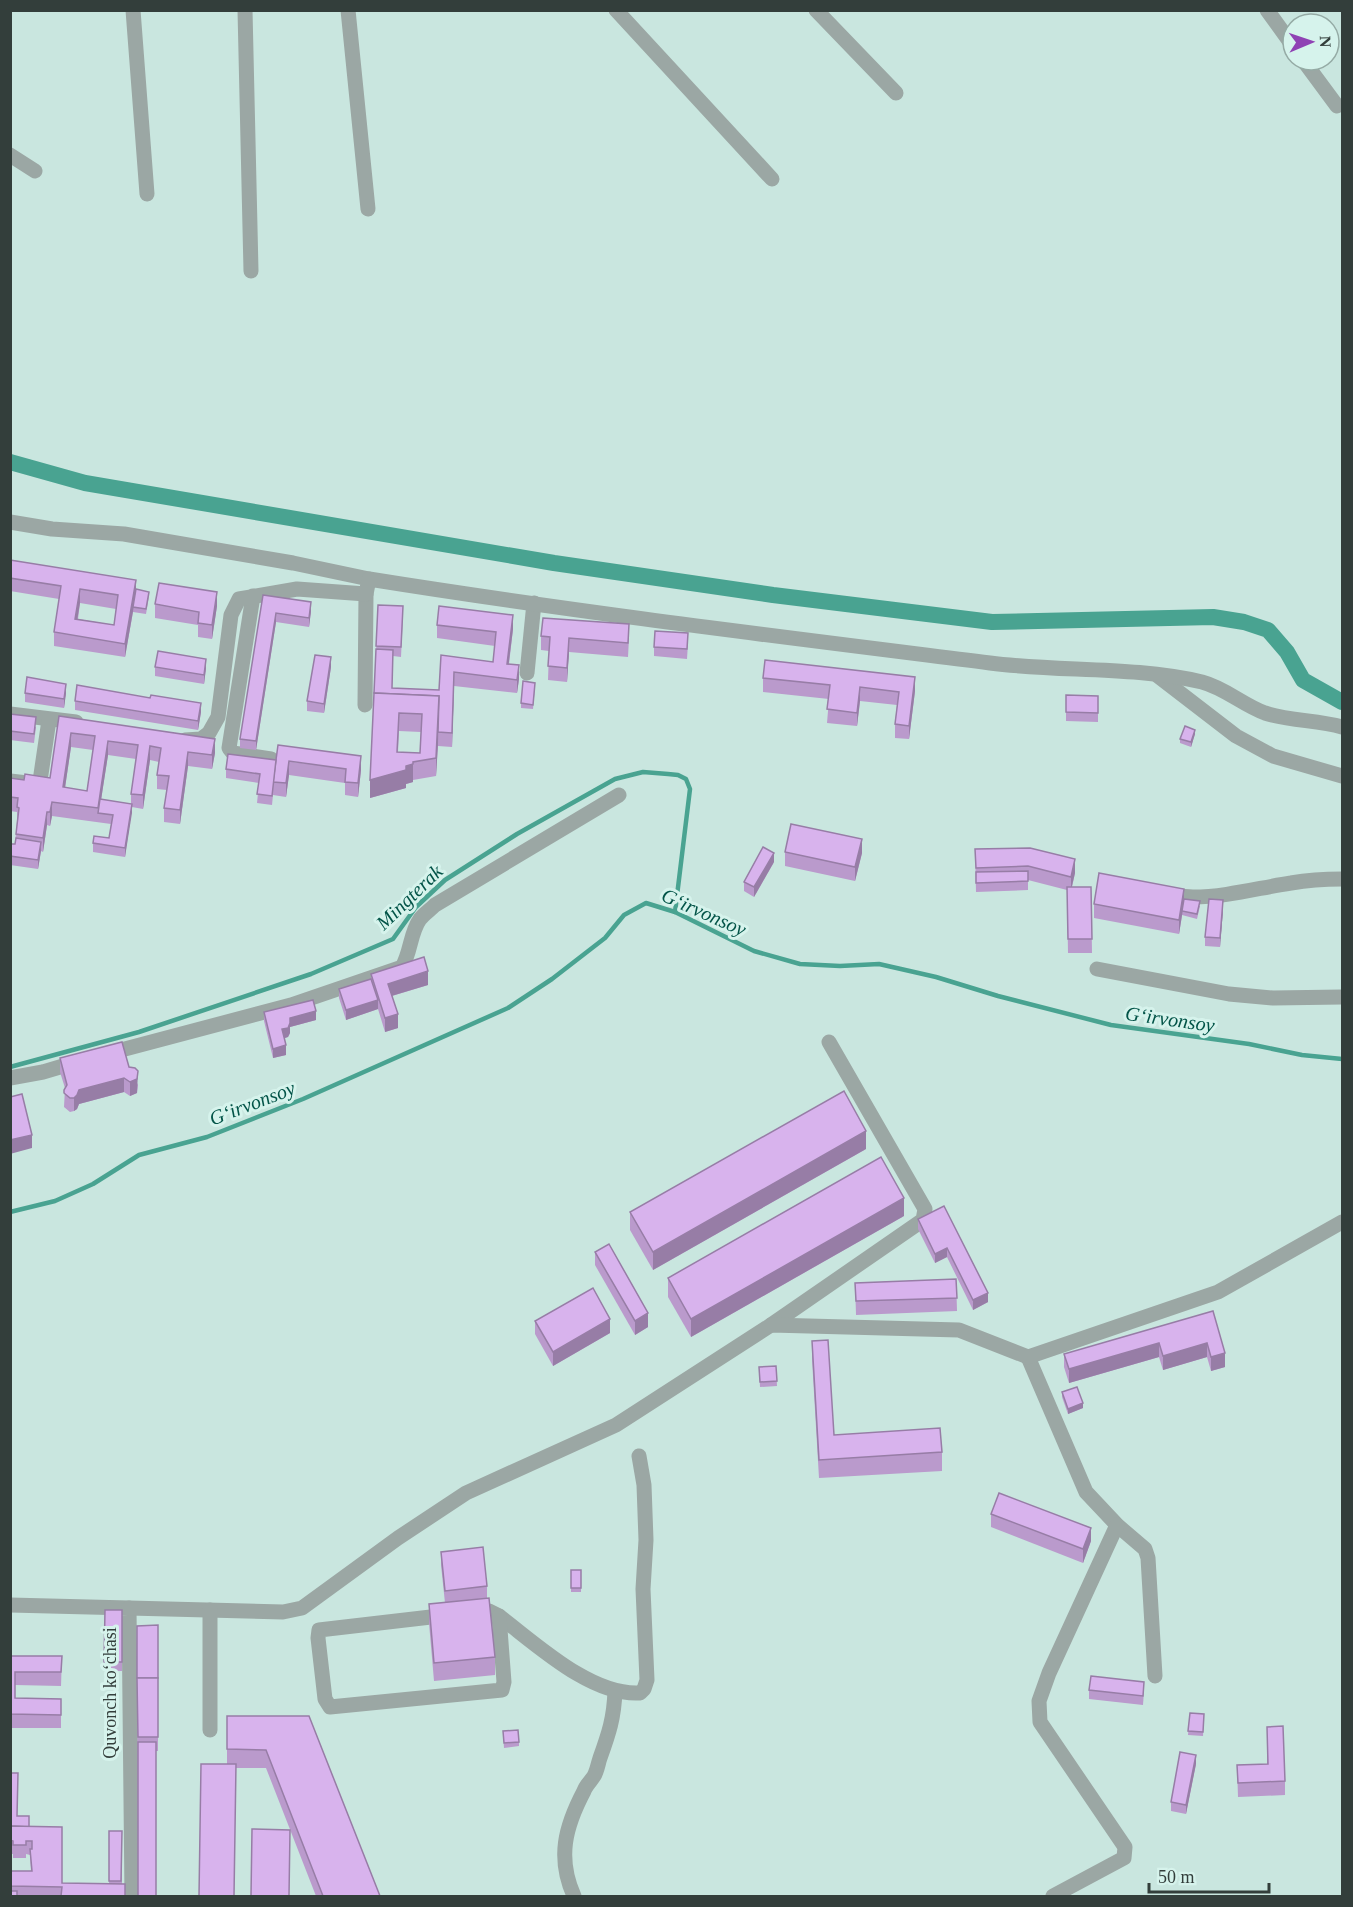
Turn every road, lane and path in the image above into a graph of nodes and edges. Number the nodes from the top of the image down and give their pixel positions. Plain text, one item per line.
1 (133, 10) edge
2 (245, 10) edge
3 (348, 10) edge
4 (616, 10) edge
5 (816, 10) edge
6 (1267, 10) edge
7 (1281, 29) edge
8 (1312, 72) edge
9 (896, 93) dead end
10 (1337, 106) dead end
11 (10, 154) edge
12 (35, 171) dead end
13 (772, 179) dead end
14 (147, 194) dead end
15 (368, 209) dead end
16 (251, 271) dead end
17 (10, 522) edge
18 (369, 579) junction
19 (366, 594) junction
20 (253, 596) junction
21 (534, 603) junction
22 (527, 673) dead end
23 (1155, 674) junction
24 (365, 705) dead end
25 (10, 714) edge
26 (49, 720) junction
27 (92, 723) edge
28 (1342, 727) edge
29 (166, 735) edge
30 (271, 759) edge
31 (1342, 776) edge
32 (10, 781) edge
33 (619, 795) dead end
34 (1342, 879) edge
35 (1151, 891) edge
36 (1097, 969) dead end
37 (1342, 997) edge
38 (829, 1042) dead end
39 (10, 1078) edge
40 (1342, 1222) edge
41 (771, 1325) junction
42 (1028, 1357) junction
43 (639, 1456) dead end
44 (1117, 1525) junction
45 (10, 1605) edge
46 (129, 1608) junction
47 (210, 1610) junction
48 (499, 1616) junction
49 (1155, 1676) dead end
50 (615, 1691) junction
51 (210, 1730) dead end
52 (132, 1896) edge
53 (574, 1896) edge
54 (1053, 1896) edge

1 - 14 street
2 - 16 street
3 - 15 street
4 - 13 street
5 - 9 street
6 - 7 street
8 - 10 street
11 - 12 street
17 - 18 street
18 - 19 street
18 - 21 street
19 - 20 street
19 - 24 street
20 - 29 street
20 - 30 street
21 - 22 street
21 - 23 street
23 - 28 street
23 - 31 street
25 - 26 street
26 - 27 street
26 - 32 street
33 - 39 street
34 - 35 street
36 - 37 street
38 - 41 street
40 - 42 street
41 - 42 street
41 - 47 street
42 - 44 street
43 - 50 street
44 - 49 street
44 - 54 street
45 - 46 street, Quvonch koʻchasi
46 - 47 street
46 - 52 street, Quvonch koʻchasi
47 - 51 street
48 - 48 street
48 - 50 street
50 - 53 street

